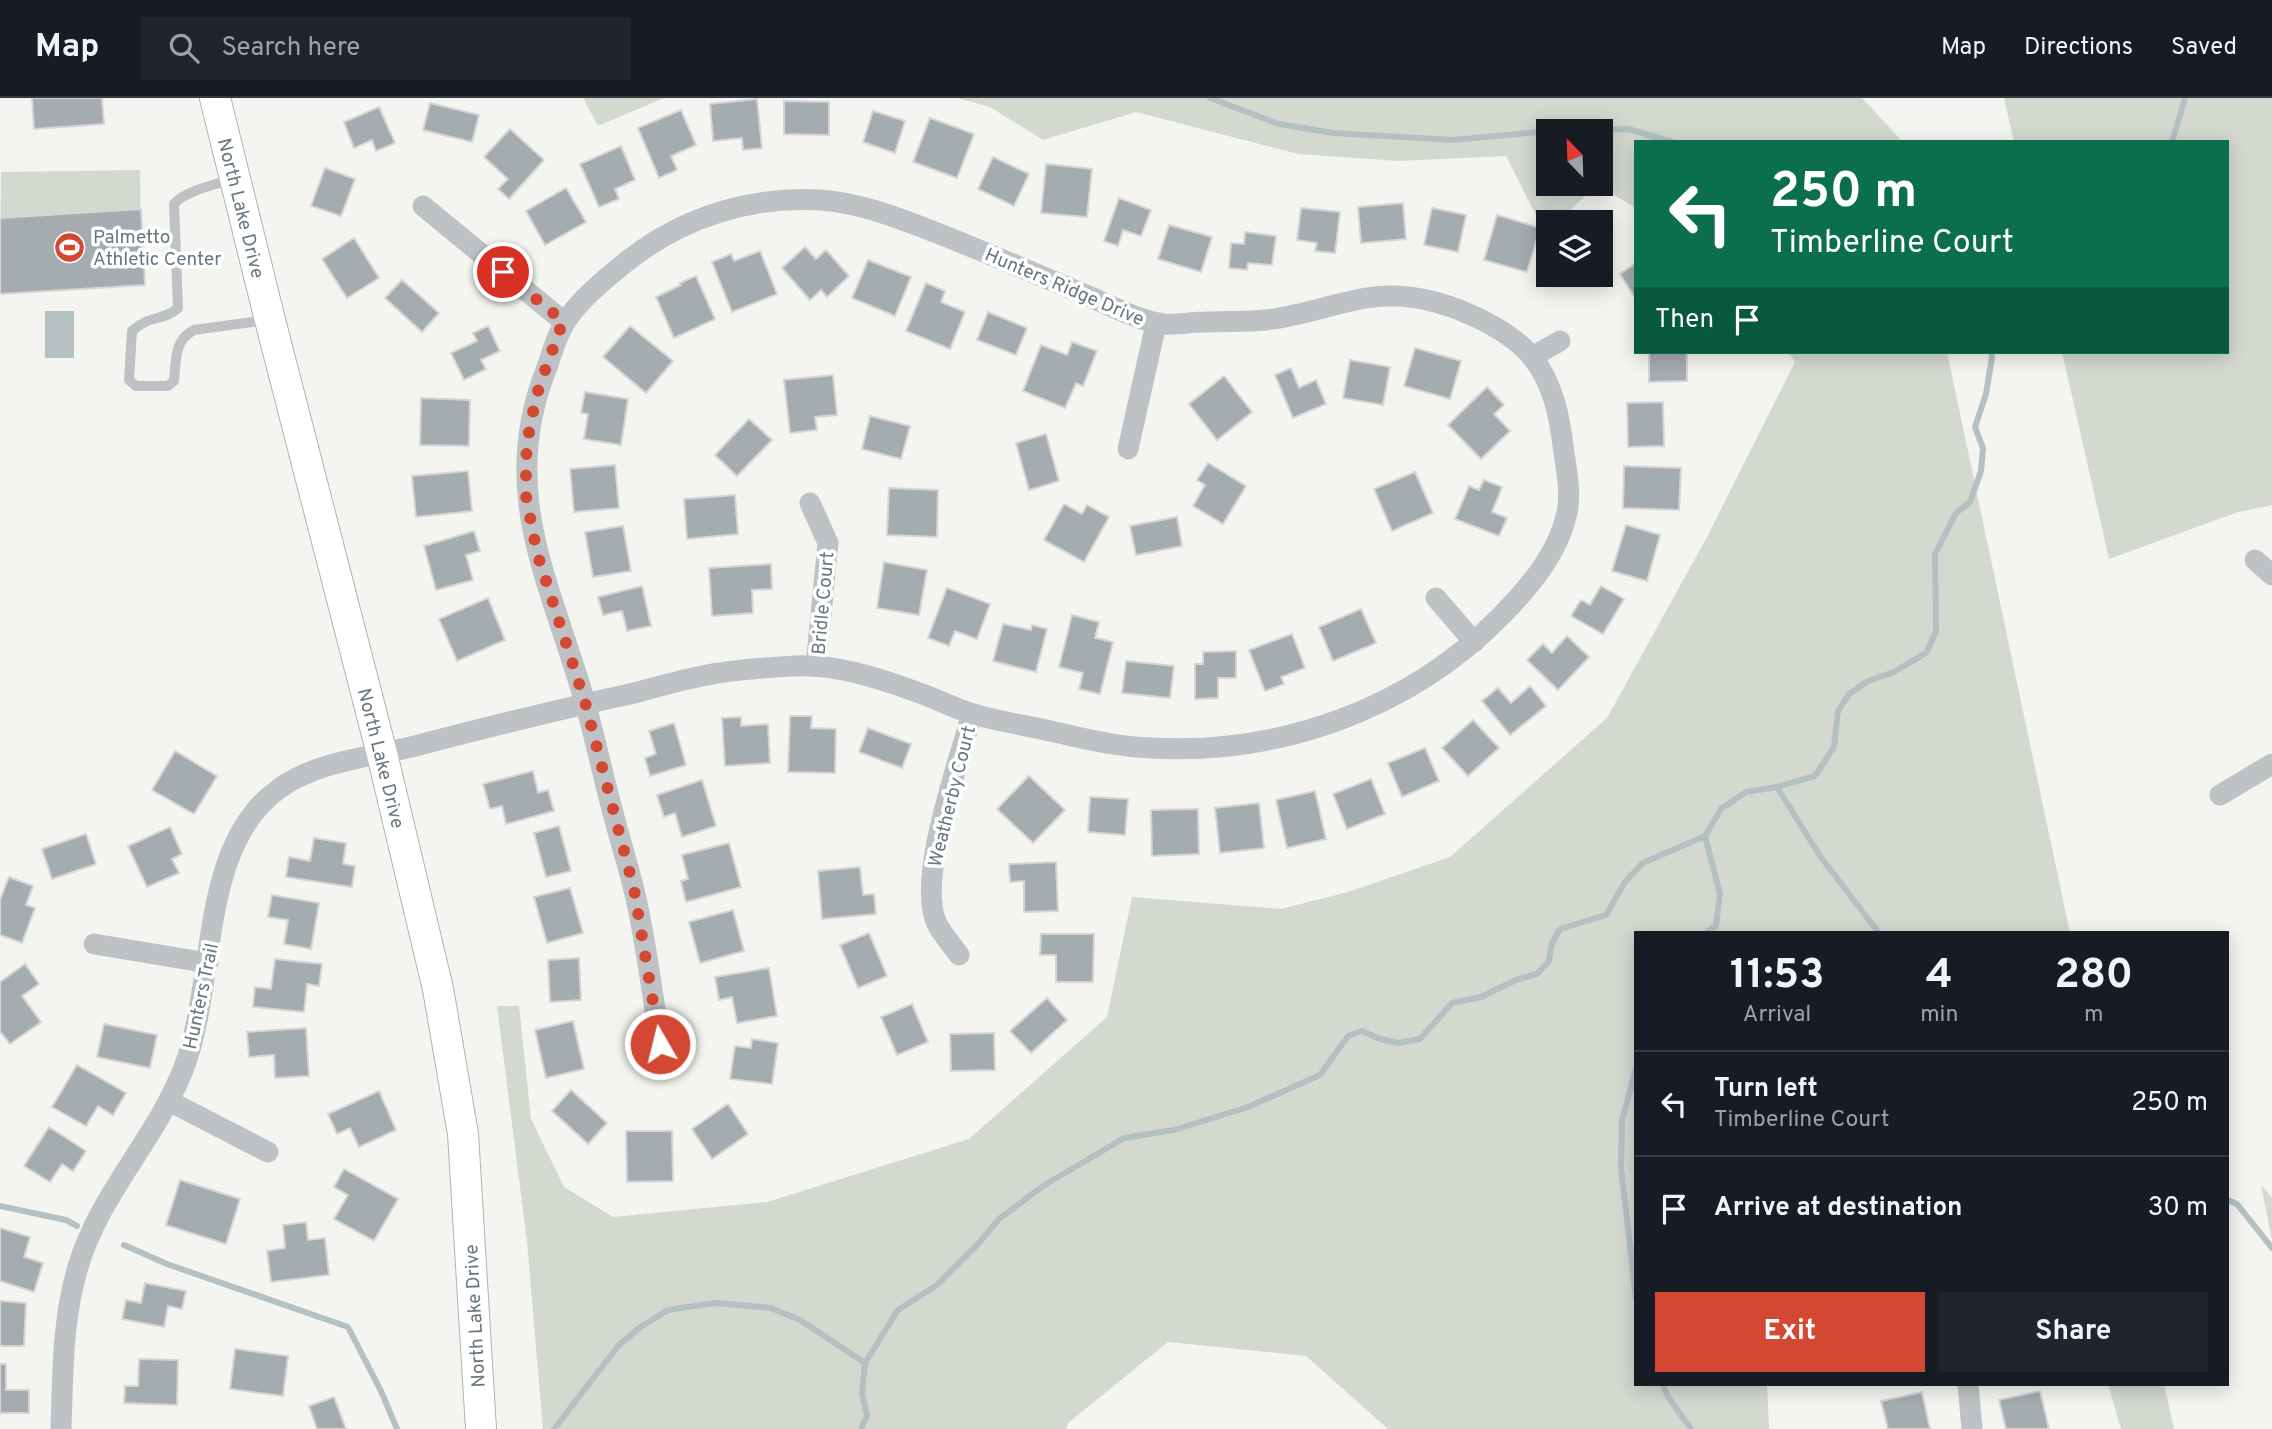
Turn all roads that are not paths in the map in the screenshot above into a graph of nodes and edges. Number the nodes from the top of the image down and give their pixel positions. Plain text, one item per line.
1 (215, 98) edge
2 (235, 178) junction
3 (423, 206) dead end
4 (270, 320) junction
5 (563, 321) junction
6 (1156, 324) junction
7 (1560, 341) dead end
8 (1532, 357) junction
9 (1128, 449) dead end
10 (810, 503) dead end
11 (2255, 560) dead end
12 (2272, 575) edge
13 (1436, 598) dead end
14 (1474, 642) junction
15 (816, 666) junction
16 (585, 702) junction
17 (972, 714) junction
18 (382, 754) junction
19 (2272, 764) edge
20 (2220, 794) dead end
21 (94, 944) dead end
22 (960, 955) dead end
23 (208, 963) junction
24 (660, 1044) dead end
25 (169, 1101) junction
26 (268, 1152) dead end
27 (1968, 1386) edge
28 (61, 1429) edge
29 (481, 1429) edge
30 (1972, 1429) edge

1 - 2 main road, North Lake Drive
2 - 4 main road, North Lake Drive
2 - 4 lane
3 - 5 street
4 - 18 main road, North Lake Drive
5 - 6 street, Hunters Ridge Drive
5 - 16 street, Hunters Ridge Drive
6 - 8 street, Hunters Ridge Drive
6 - 9 street
7 - 8 street
8 - 14 street, Hunters Ridge Drive
10 - 15 street, Bridle Court
11 - 12 street
13 - 14 street
14 - 17 street, Hunters Ridge Drive
15 - 16 street, Hunters Ridge Drive
15 - 17 street, Hunters Ridge Drive
16 - 18 street, Hunters Ridge Drive
16 - 24 street, Hunters Ridge Drive
17 - 22 street, Weatherby Court
18 - 23 street, Hunters Trail
18 - 29 main road, North Lake Drive
19 - 20 street
21 - 23 street
23 - 25 street, Hunters Trail
25 - 26 street
25 - 28 street, Hunters Trail
27 - 30 street

